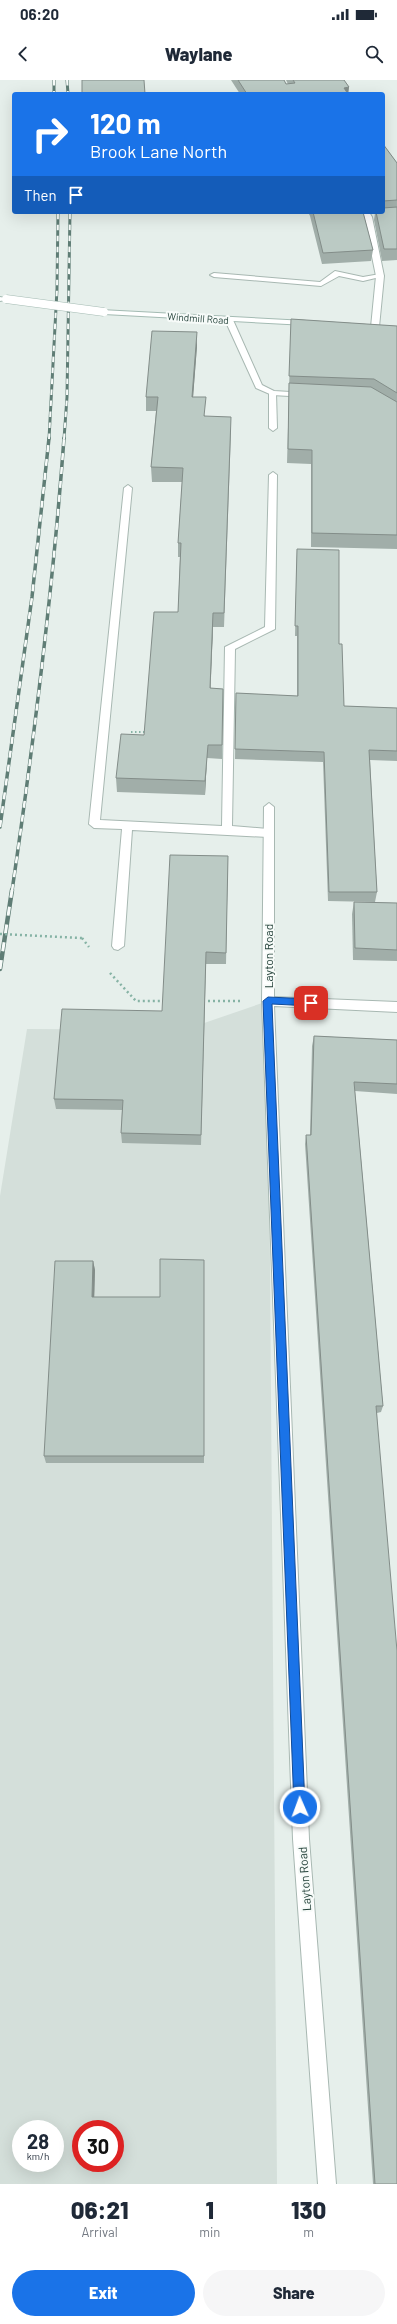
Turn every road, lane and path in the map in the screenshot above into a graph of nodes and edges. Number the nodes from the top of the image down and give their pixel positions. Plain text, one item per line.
1 (370, 215) edge
2 (214, 275) dead end
3 (380, 276) junction
4 (3, 299) edge
5 (229, 320) junction
6 (312, 323) edge
7 (375, 327) edge
8 (272, 393) junction
9 (311, 395) edge
10 (273, 428) dead end
11 (273, 475) dead end
12 (128, 488) dead end
13 (103, 731) junction
14 (150, 732) edge
15 (269, 807) dead end
16 (127, 826) junction
17 (227, 830) junction
18 (268, 833) junction
19 (0, 934) edge
20 (82, 938) dead end
21 (118, 946) dead end
22 (120, 985) dead end
23 (167, 1001) edge
24 (198, 1001) edge
25 (268, 1001) junction
26 (397, 1006) edge
27 (327, 2184) edge

1 - 3 street
2 - 3 street
3 - 7 street
4 - 5 street, Windmill Road, bridge
5 - 6 street, Windmill Road
5 - 8 street
8 - 9 street
8 - 10 street
11 - 17 street
12 - 13 street
13 - 14 path
13 - 16 street
15 - 18 street, Layton Road
16 - 17 street
16 - 21 street
17 - 18 street
18 - 25 street, Layton Road
19 - 20 path, bridge
22 - 23 path
24 - 25 path
25 - 26 street
25 - 27 street, Layton Road

